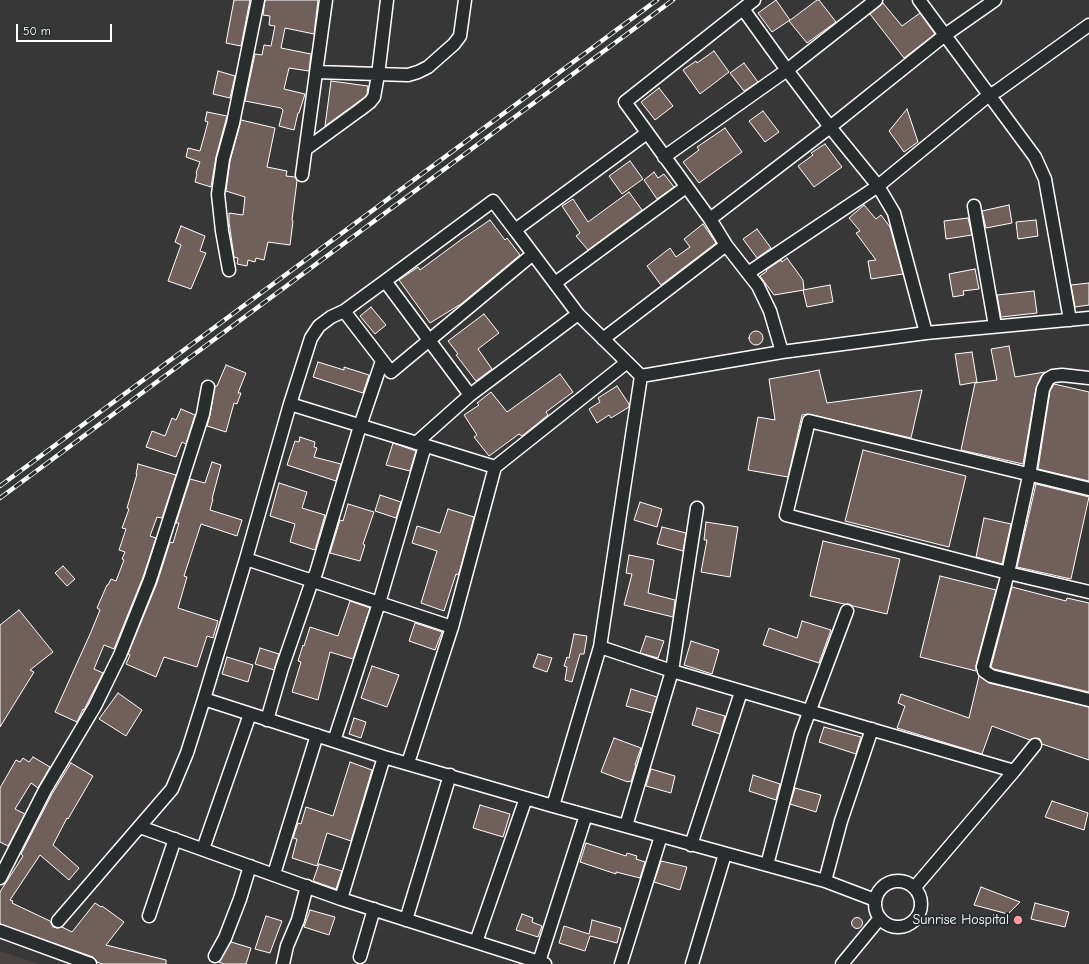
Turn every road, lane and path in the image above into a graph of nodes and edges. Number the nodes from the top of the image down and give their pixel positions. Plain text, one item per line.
1 (258, 0) edge
2 (326, 0) edge
3 (387, 0) edge
4 (465, 0) edge
5 (754, 0) edge
6 (876, 0) edge
7 (919, 0) edge
8 (995, 0) edge
9 (743, 9) junction
10 (1089, 25) edge
11 (945, 35) junction
12 (787, 70) junction
13 (316, 72) junction
14 (378, 75) junction
15 (989, 94) junction
16 (830, 127) junction
17 (647, 133) junction
18 (306, 149) junction
19 (664, 157) junction
20 (302, 175) dead end
21 (878, 186) junction
22 (686, 187) junction
23 (974, 206) dead end
24 (710, 219) junction
25 (515, 230) junction
26 (726, 245) junction
27 (533, 254) junction
28 (229, 270) dead end
29 (748, 273) junction
30 (385, 281) junction
31 (555, 283) junction
32 (344, 312) junction
33 (578, 314) junction
34 (1089, 318) edge
35 (1070, 320) junction
36 (995, 326) junction
37 (926, 333) junction
38 (602, 340) junction
39 (429, 341) junction
40 (782, 352) junction
41 (382, 361) junction
42 (626, 363) junction
43 (641, 376) junction
44 (1089, 378) edge
45 (208, 387) dead end
46 (470, 395) junction
47 (290, 404) junction
48 (360, 426) junction
49 (420, 444) junction
50 (495, 467) junction
51 (1029, 476) junction
52 (1089, 490) edge
53 (697, 508) dead end
54 (246, 559) junction
55 (1008, 573) junction
56 (312, 581) junction
57 (1089, 592) edge
58 (379, 603) junction
59 (847, 611) dead end
60 (452, 627) junction
61 (600, 647) junction
62 (672, 671) junction
63 (741, 692) junction
64 (204, 699) junction
65 (1089, 700) edge
66 (808, 712) junction
67 (250, 714) junction
68 (267, 720) junction
69 (872, 729) junction
70 (317, 735) junction
71 (334, 741) junction
72 (1034, 745) dead end
73 (384, 756) junction
74 (408, 763) junction
75 (1014, 771) junction
76 (450, 776) junction
77 (526, 798) junction
78 (553, 806) junction
79 (586, 815) junction
80 (626, 826) junction
81 (140, 827) junction
82 (661, 836) junction
83 (175, 839) junction
84 (691, 845) junction
85 (203, 849) junction
86 (725, 854) junction
87 (767, 865) junction
88 (250, 866) junction
89 (274, 874) junction
90 (0, 878) edge
91 (825, 881) junction
92 (306, 886) junction
93 (915, 887) junction
94 (341, 899) junction
95 (875, 900) junction
96 (374, 910) junction
97 (149, 916) dead end
98 (880, 918) junction
99 (58, 920) dead end
100 (406, 920) junction
101 (0, 931) edge
102 (476, 942) junction
103 (214, 956) dead end
104 (360, 957) dead end
105 (510, 959) edge
106 (542, 963) edge
107 (90, 964) edge
108 (283, 964) edge
109 (621, 964) edge
110 (692, 964) edge
111 (842, 964) edge

1 - 28 street
2 - 13 street
3 - 14 street
4 - 14 street
5 - 9 street
6 - 12 street
7 - 11 street
8 - 11 street
9 - 12 street
9 - 17 street
10 - 15 street
11 - 15 street
11 - 16 street
12 - 16 street
12 - 19 street
13 - 14 street
13 - 18 street
14 - 18 street
15 - 21 street
15 - 35 street
16 - 21 street
16 - 24 street
17 - 19 street
17 - 25 street
18 - 20 street
19 - 22 street
21 - 29 street
21 - 37 street
22 - 24 street
22 - 31 street
23 - 36 street
24 - 26 street
25 - 27 street
25 - 30 street
26 - 29 street
26 - 38 street
27 - 31 street
27 - 39 street
29 - 40 street
30 - 32 street
30 - 39 street
31 - 33 street
32 - 41 street
32 - 47 street
33 - 38 street
33 - 46 street
34 - 35 street
35 - 36 street
36 - 37 street
37 - 40 street
38 - 42 street
39 - 41 street
39 - 46 street
40 - 43 street
41 - 48 street
42 - 43 street
42 - 50 street
43 - 61 street
44 - 51 street
45 - 90 street
46 - 49 street
47 - 48 street
47 - 54 street
48 - 49 street
48 - 56 street
49 - 50 street
49 - 58 street
50 - 60 street
51 - 52 street
51 - 55 street
51 - 55 street
53 - 62 street
54 - 56 street
54 - 64 street
55 - 57 street
55 - 65 street
56 - 58 street
56 - 68 street
58 - 60 street
58 - 71 street
59 - 66 street
60 - 74 street
61 - 62 street
61 - 78 street
62 - 63 street
62 - 80 street
63 - 66 street
63 - 84 street
64 - 67 street
64 - 81 street
66 - 69 street
66 - 87 street
67 - 68 street
67 - 85 street
68 - 70 street
69 - 75 street
69 - 91 street
70 - 71 street
70 - 89 street
71 - 73 street
72 - 75 street
73 - 74 street
73 - 94 street
74 - 76 street
75 - 93 street
76 - 77 street
76 - 100 street
77 - 78 street
77 - 102 street
78 - 79 street
79 - 80 street
79 - 106 street
80 - 82 street
81 - 83 street
81 - 99 street
82 - 84 street
82 - 109 street
83 - 85 street
83 - 97 street
84 - 86 street
85 - 88 street
86 - 87 street
86 - 110 street
87 - 91 street
88 - 89 street
88 - 103 street
89 - 92 street
91 - 95 street
92 - 94 street
92 - 108 street
93 - 95 street
93 - 98 street
94 - 96 street
95 - 98 street
96 - 100 street
96 - 104 street
98 - 111 street
100 - 102 street
101 - 107 street
102 - 105 street
105 - 106 street

